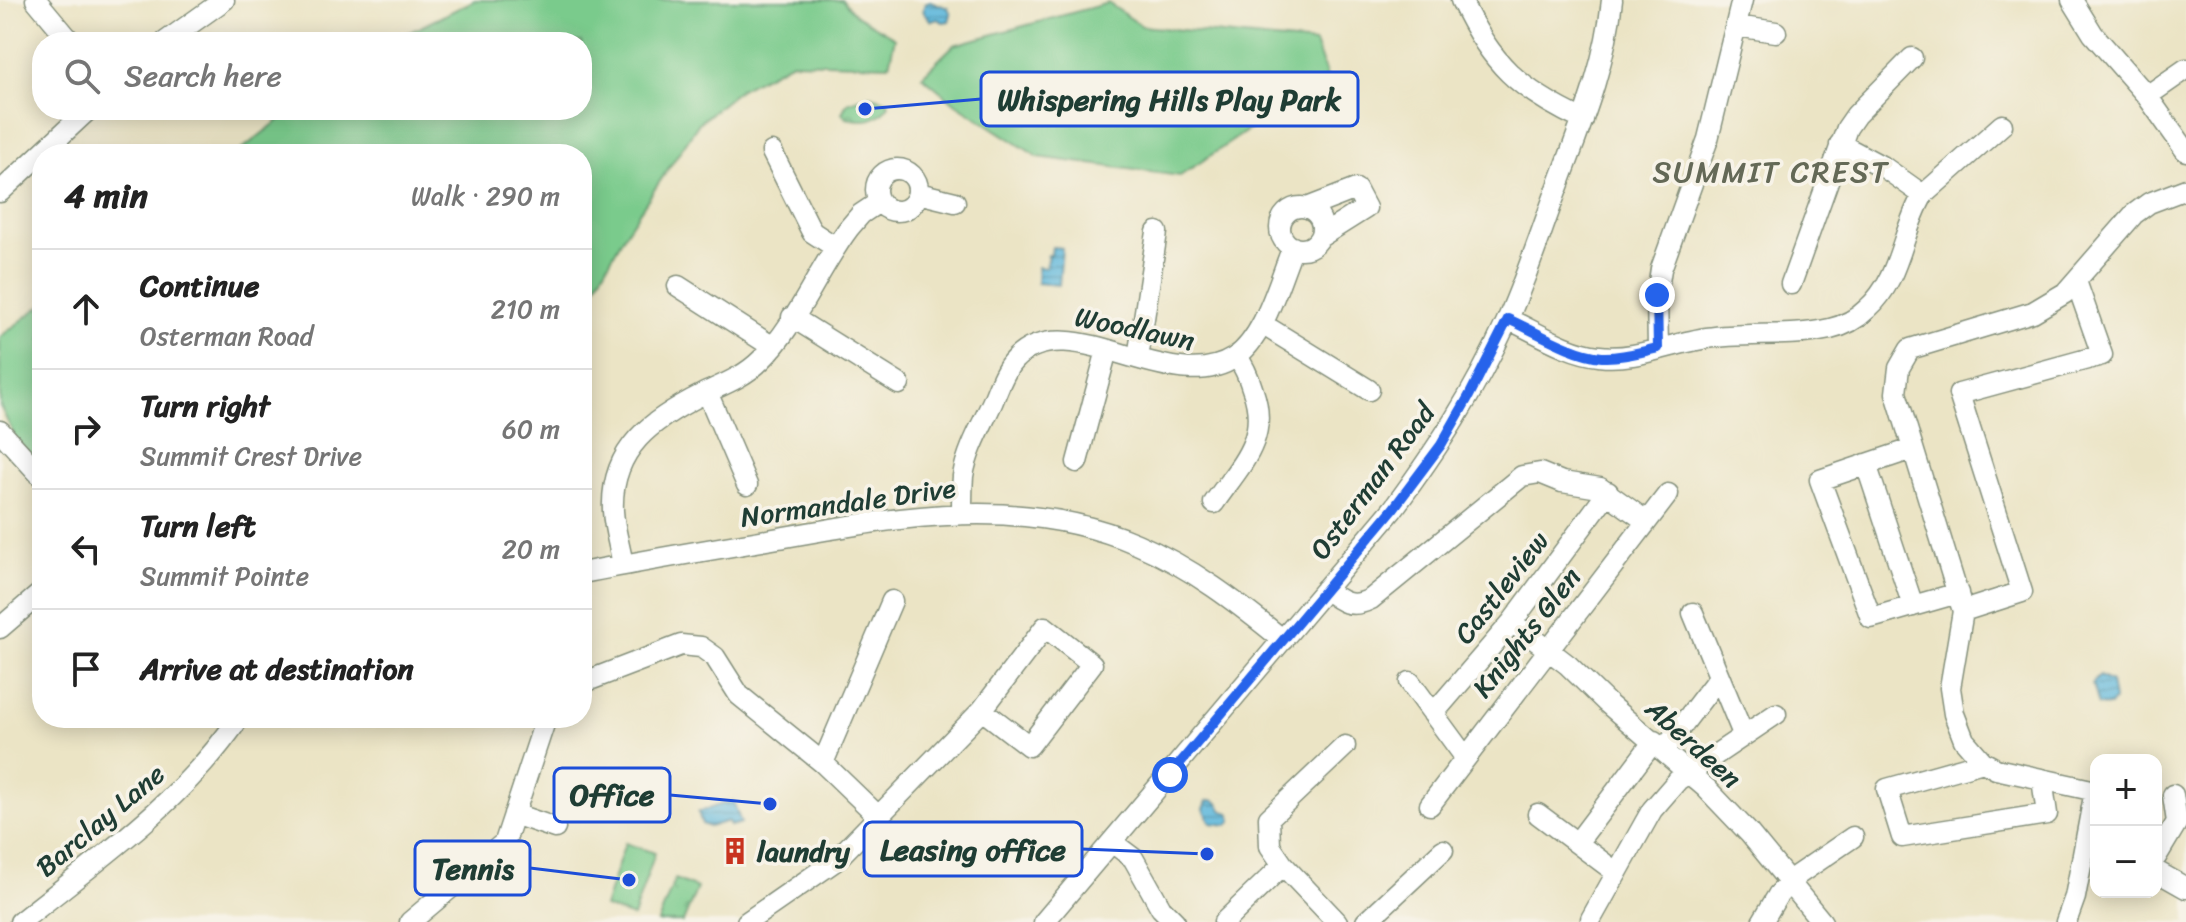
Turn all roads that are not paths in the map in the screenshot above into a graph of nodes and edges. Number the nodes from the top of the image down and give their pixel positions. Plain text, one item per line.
1 (36, 0) edge
2 (224, 0) edge
3 (1461, 0) edge
4 (1612, 0) edge
5 (1742, 0) edge
6 (2072, 0) edge
7 (1736, 26) junction
8 (63, 32) edge
9 (179, 32) edge
10 (1776, 32) dead end
11 (1912, 58) dead end
12 (2186, 69) edge
13 (2147, 96) junction
14 (77, 120) edge
15 (1583, 120) junction
16 (2002, 125) dead end
17 (52, 144) edge
18 (1840, 144) junction
19 (2186, 151) edge
20 (772, 152) dead end
21 (32, 162) edge
22 (2186, 189) edge
23 (0, 192) edge
24 (918, 193) junction
25 (1923, 195) junction
26 (879, 202) junction
27 (955, 202) dead end
28 (1307, 208) junction
29 (1157, 232) dead end
30 (1320, 237) junction
31 (835, 247) junction
32 (1293, 247) junction
33 (2076, 281) junction
34 (1791, 284) dead end
35 (678, 286) dead end
36 (792, 317) junction
37 (1508, 319) junction
38 (1262, 324) junction
39 (773, 347) junction
40 (1658, 348) junction
41 (1107, 350) junction
42 (1237, 357) junction
43 (1138, 358) junction
44 (899, 384) dead end
45 (1369, 390) dead end
46 (707, 392) junction
47 (0, 431) edge
48 (1912, 449) junction
49 (1077, 462) dead end
50 (1866, 464) junction
51 (32, 466) edge
52 (747, 485) dead end
53 (1608, 492) junction
54 (1668, 494) dead end
55 (1214, 503) dead end
56 (962, 513) junction
57 (1646, 521) junction
58 (623, 565) junction
59 (592, 571) edge
60 (1325, 589) junction
61 (32, 601) edge
62 (892, 601) dead end
63 (1960, 602) junction
64 (1913, 606) junction
65 (1693, 613) dead end
66 (1512, 622) junction
67 (0, 628) edge
68 (1283, 640) junction
69 (1548, 649) junction
70 (1719, 677) junction
71 (592, 679) edge
72 (1410, 682) dead end
73 (982, 710) junction
74 (1433, 714) junction
75 (1776, 714) dead end
76 (232, 728) edge
77 (543, 728) edge
78 (1743, 734) junction
79 (1659, 745) junction
80 (1345, 746) dead end
81 (1465, 757) junction
82 (1983, 762) junction
83 (823, 763) junction
84 (1689, 771) junction
85 (2042, 779) junction
86 (2090, 790) edge
87 (2172, 794) edge
88 (1430, 805) dead end
89 (514, 814) junction
90 (1538, 814) dead end
91 (879, 817) junction
92 (2090, 818) edge
93 (2181, 825) edge
94 (555, 828) dead end
95 (1853, 837) dead end
96 (1113, 843) junction
97 (1577, 843) junction
98 (2162, 849) edge
99 (1443, 850) dead end
100 (1283, 865) junction
101 (1617, 873) junction
102 (2162, 874) edge
103 (1788, 883) junction
104 (2186, 888) edge
105 (1591, 919) dead end
106 (20, 922) edge
107 (410, 922) edge
108 (747, 922) edge
109 (1044, 922) edge
110 (1175, 922) edge
111 (1224, 922) edge
112 (1337, 922) edge
113 (1366, 922) edge
114 (1762, 922) edge
115 (1822, 922) edge
116 (2066, 922) edge

1 - 8 street
2 - 9 street
3 - 15 street
4 - 15 street, Osterman Road
5 - 7 street
6 - 13 street
7 - 10 street
7 - 40 street
11 - 18 street
12 - 13 street
13 - 19 street
14 - 17 street
15 - 37 street, Osterman Road
16 - 25 street
18 - 25 street
18 - 34 street
20 - 31 street
21 - 23 street
22 - 33 street
24 - 26 street
24 - 26 street
24 - 27 street
25 - 40 street
26 - 31 street
28 - 30 street
28 - 30 street
28 - 32 street
29 - 43 street
30 - 32 street
31 - 36 street
32 - 38 street
33 - 48 street
33 - 63 street
35 - 39 street
36 - 39 street
36 - 44 street
37 - 40 street
37 - 60 street, Osterman Road
38 - 42 street
38 - 45 street
39 - 46 street
41 - 43 street, Woodlawn
41 - 49 street
41 - 56 street, Woodlawn
42 - 43 street, Woodlawn
42 - 55 street
46 - 52 street
46 - 58 street
47 - 51 street
48 - 50 street
48 - 63 street
50 - 64 street
50 - 64 street
53 - 57 street
53 - 60 street
53 - 66 street, Castleview
54 - 57 street, Knights Glen
56 - 58 street, Normandale Drive
56 - 68 street, Normandale Drive
57 - 69 street, Knights Glen
58 - 59 street, Normandale Drive
60 - 68 street, Osterman Road
61 - 67 street
62 - 83 street
63 - 64 street
63 - 82 street
65 - 70 street
66 - 69 street, Aberdeen
66 - 74 street, Castleview
68 - 96 street, Osterman Road
69 - 79 street, Aberdeen
69 - 81 street, Knights Glen
70 - 78 street
70 - 79 street
71 - 83 street
72 - 74 street
73 - 73 street
73 - 91 street
74 - 81 street
75 - 78 street
76 - 106 street, Barclay Lane
77 - 89 street
78 - 84 street
79 - 84 street, Aberdeen
79 - 97 street
80 - 100 street
81 - 88 street, Knights Glen
82 - 85 street
82 - 85 street
83 - 91 street
84 - 101 street
84 - 103 street, Aberdeen
85 - 86 street
87 - 93 street
89 - 94 street
89 - 107 street
90 - 97 street
91 - 108 street
92 - 116 street
93 - 98 street
95 - 103 street
96 - 109 street, Osterman Road
96 - 110 street
97 - 101 street
99 - 113 street
100 - 111 street
100 - 112 street
101 - 105 street
102 - 104 street
103 - 114 street
103 - 115 street, Aberdeen

